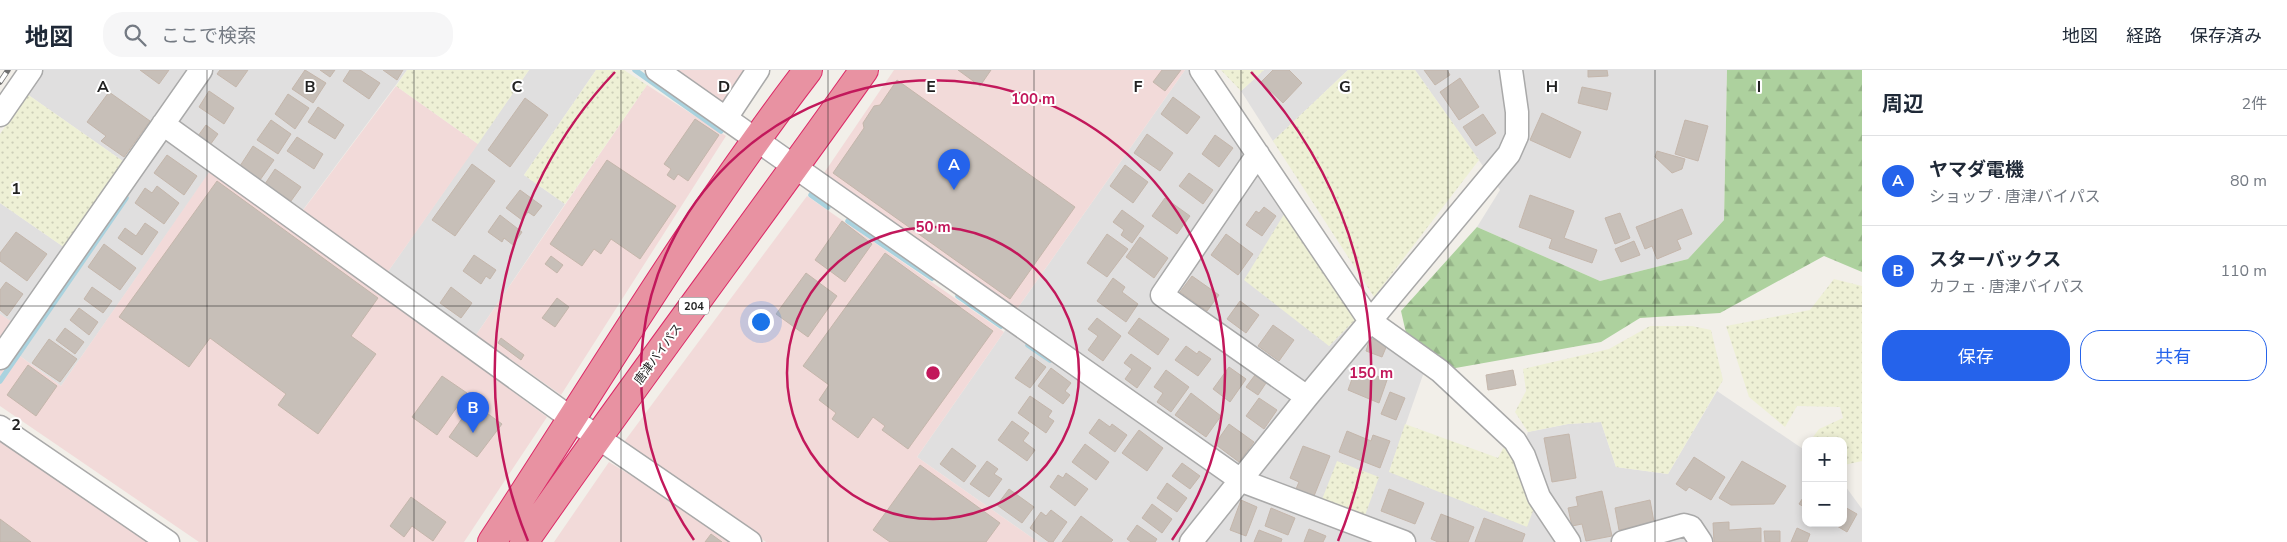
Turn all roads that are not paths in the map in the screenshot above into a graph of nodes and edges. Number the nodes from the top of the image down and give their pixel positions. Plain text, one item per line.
1 (31, 70) edge
2 (201, 70) edge
3 (657, 70) edge
4 (758, 70) edge
5 (808, 70) edge
6 (864, 70) edge
7 (1201, 70) edge
8 (1511, 70) edge
9 (0, 115) edge
10 (726, 118) junction
11 (170, 129) junction
12 (756, 138) junction
13 (1258, 154) junction
14 (795, 168) junction
15 (1370, 321) junction
16 (0, 358) edge
17 (1307, 397) junction
18 (573, 419) junction
19 (0, 426) edge
20 (597, 437) junction
21 (1242, 481) junction
22 (168, 542) edge
23 (492, 542) edge
24 (524, 542) edge
25 (750, 542) edge
26 (1191, 542) edge
27 (1404, 542) edge
28 (1569, 542) edge
29 (1623, 542) edge
30 (1701, 542) edge

1 - 9 street
2 - 11 street
3 - 10 street
4 - 10 street
5 - 12 highway
6 - 14 highway, 唐津バイパス / 204
7 - 13 street
8 - 15 street
10 - 12 street
11 - 16 street
11 - 18 street
12 - 14 street
12 - 18 highway
13 - 15 street
13 - 17 street
14 - 20 highway, 唐津バイパス / 204
14 - 21 street
15 - 17 street
15 - 28 street
17 - 21 street
18 - 20 street
18 - 23 highway
19 - 22 street
20 - 24 highway, 唐津バイパス / 204
20 - 25 street
21 - 26 street
21 - 27 street
29 - 30 street

